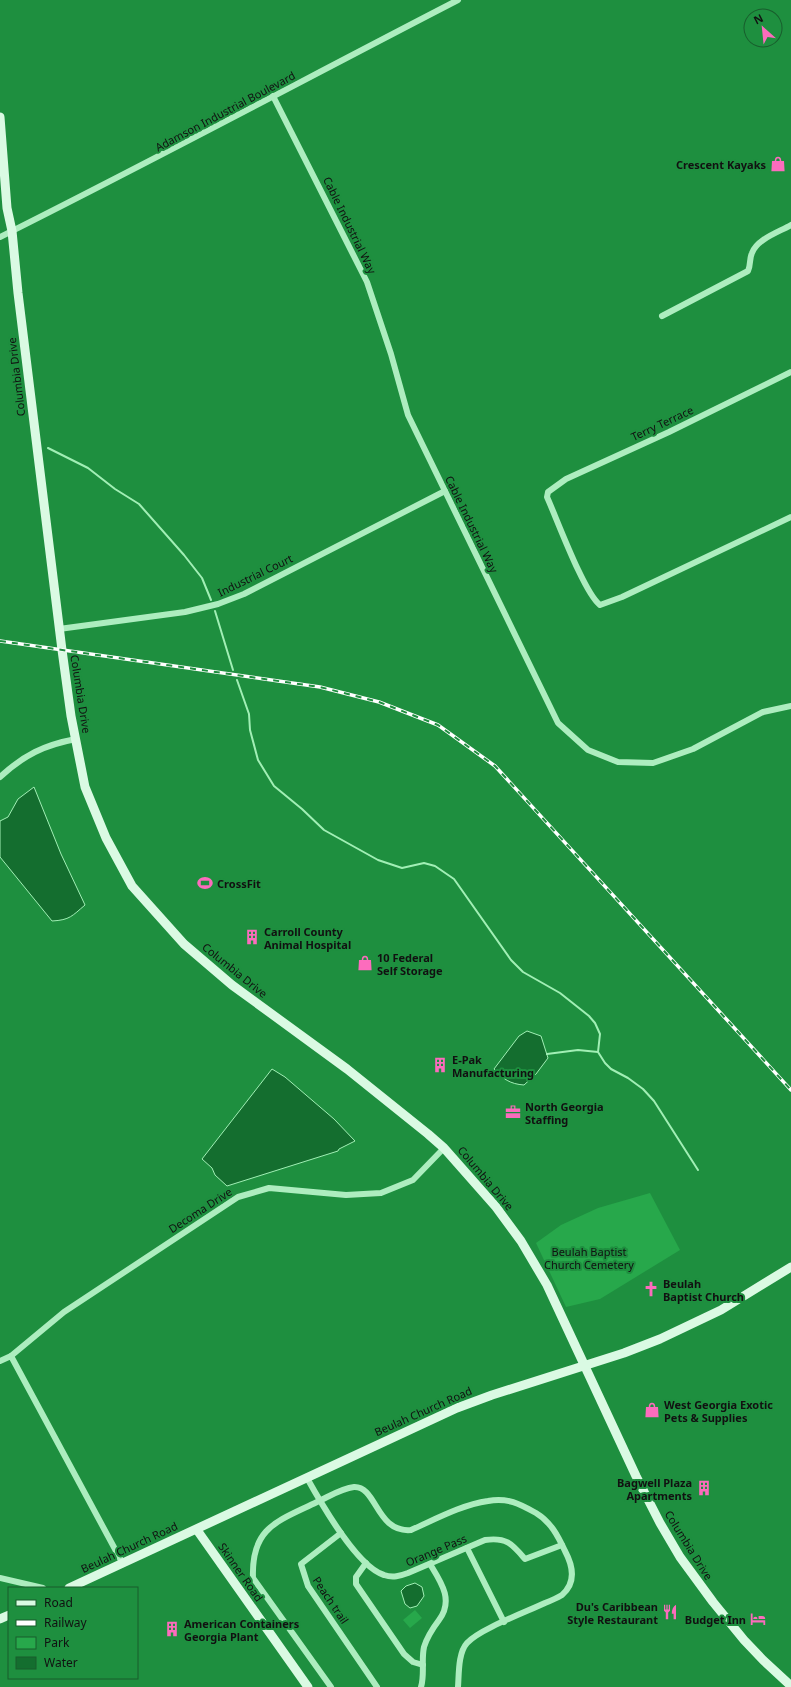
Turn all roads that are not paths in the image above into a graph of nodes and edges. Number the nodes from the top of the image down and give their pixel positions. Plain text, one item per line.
1 (458, 0) edge
2 (273, 96) junction
3 (0, 117) edge
4 (791, 225) edge
5 (12, 231) junction
6 (0, 237) edge
7 (662, 316) dead end
8 (791, 372) edge
9 (445, 491) junction
10 (791, 516) edge
11 (59, 629) junction
12 (791, 706) edge
13 (76, 738) junction
14 (0, 777) edge
15 (444, 1148) junction
16 (791, 1267) edge
17 (11, 1356) junction
18 (0, 1361) edge
19 (585, 1366) junction
20 (307, 1478) junction
21 (320, 1501) junction
22 (197, 1530) junction
23 (342, 1532) junction
24 (562, 1545) junction
25 (467, 1548) junction
26 (366, 1563) junction
27 (123, 1564) junction
28 (430, 1564) junction
29 (0, 1578) edge
30 (39, 1587) edge
31 (71, 1587) edge
32 (504, 1622) junction
33 (423, 1665) junction
34 (791, 1686) edge
35 (308, 1687) edge
36 (330, 1687) edge
37 (377, 1687) edge
38 (421, 1687) edge
39 (458, 1687) edge

1 - 2 street, Adamson Industrial Boulevard
2 - 5 street, Adamson Industrial Boulevard
2 - 9 street, Cable Industrial Way
3 - 5 main road, Columbia Drive
4 - 7 street
5 - 6 street, Adamson Industrial Boulevard
5 - 11 main road, Columbia Drive
8 - 10 street, Terry Terrace
9 - 11 street, Industrial Court
9 - 12 street, Cable Industrial Way
11 - 13 main road, Columbia Drive
13 - 14 street
13 - 15 main road, Columbia Drive
15 - 17 street, Decoma Drive
15 - 19 main road, Columbia Drive
16 - 19 main road, Beulah Church Road
17 - 18 street, Decoma Drive
17 - 27 street
19 - 20 main road, Beulah Church Road
19 - 34 main road, Columbia Drive
20 - 21 street, Orange Pass
20 - 22 main road, Beulah Church Road
21 - 23 street, Orange Pass
21 - 24 street
21 - 36 street
22 - 27 main road, Beulah Church Road
22 - 35 main road, Skinner Road
23 - 26 street, Orange Pass
23 - 37 street, Peach trail
24 - 25 street, Orange Pass
24 - 32 street
25 - 28 street, Orange Pass
25 - 32 street
26 - 28 street, Orange Pass
26 - 33 street
27 - 31 main road, Beulah Church Road
28 - 33 street
29 - 30 street
32 - 39 street
33 - 38 street

